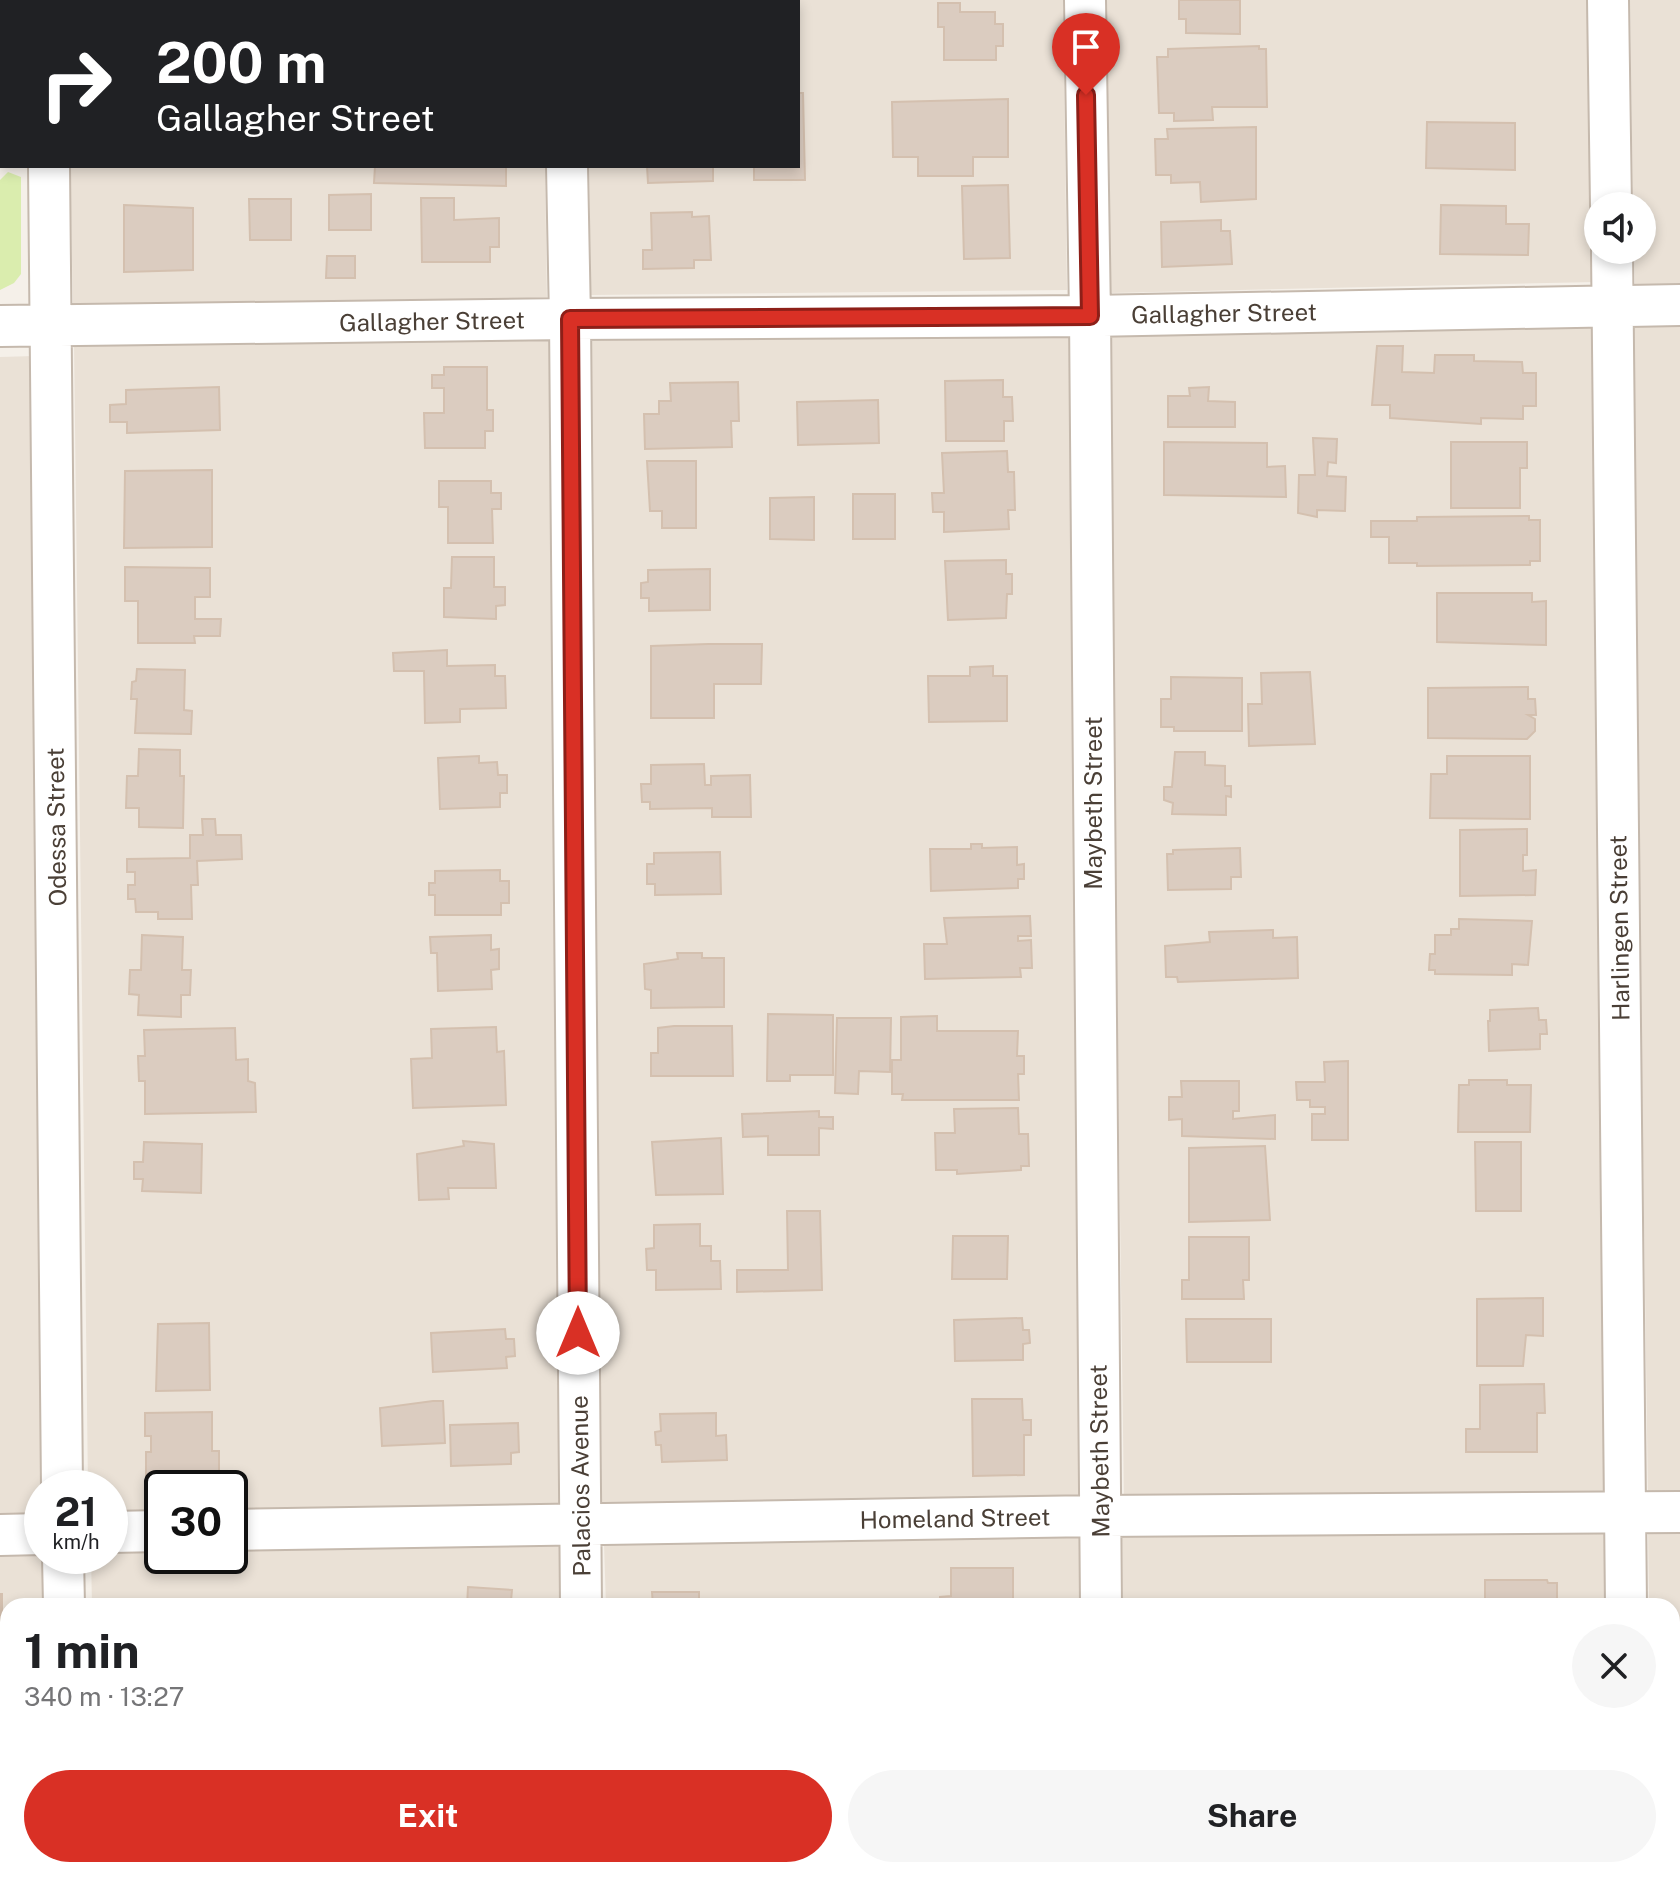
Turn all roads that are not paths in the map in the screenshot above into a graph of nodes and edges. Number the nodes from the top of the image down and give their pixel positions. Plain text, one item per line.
1 (1085, 0) edge
2 (1608, 0) edge
3 (49, 168) edge
4 (567, 168) edge
5 (1611, 192) edge
6 (1612, 264) edge
7 (1680, 305) edge
8 (1612, 306) junction
9 (1090, 316) junction
10 (570, 319) junction
11 (52, 325) junction
12 (0, 326) edge
13 (62, 1470) edge
14 (1680, 1512) edge
15 (1625, 1513) junction
16 (1099, 1516) junction
17 (579, 1524) junction
18 (248, 1530) edge
19 (24, 1534) edge
20 (0, 1535) edge
21 (63, 1574) edge
22 (64, 1598) edge
23 (581, 1598) edge
24 (1101, 1598) edge
25 (1626, 1598) edge

1 - 9 street, Maybeth Street
2 - 5 street
3 - 11 street, Odessa Street
4 - 10 street, Palacios Avenue
6 - 8 street, Harlingen Street
7 - 8 street, Gallagher Street
8 - 9 street, Gallagher Street
8 - 15 street, Harlingen Street
9 - 10 street, Gallagher Street
9 - 16 street, Maybeth Street
10 - 11 street, Gallagher Street
10 - 17 street, Palacios Avenue
11 - 12 street, Gallagher Street
11 - 13 street, Odessa Street
14 - 15 street, Homeland Street
15 - 16 street, Homeland Street
15 - 25 street, Harlingen Street
16 - 17 street, Homeland Street
16 - 24 street, Maybeth Street
17 - 18 street, Homeland Street
17 - 23 street, Palacios Avenue
19 - 20 street
21 - 22 street

